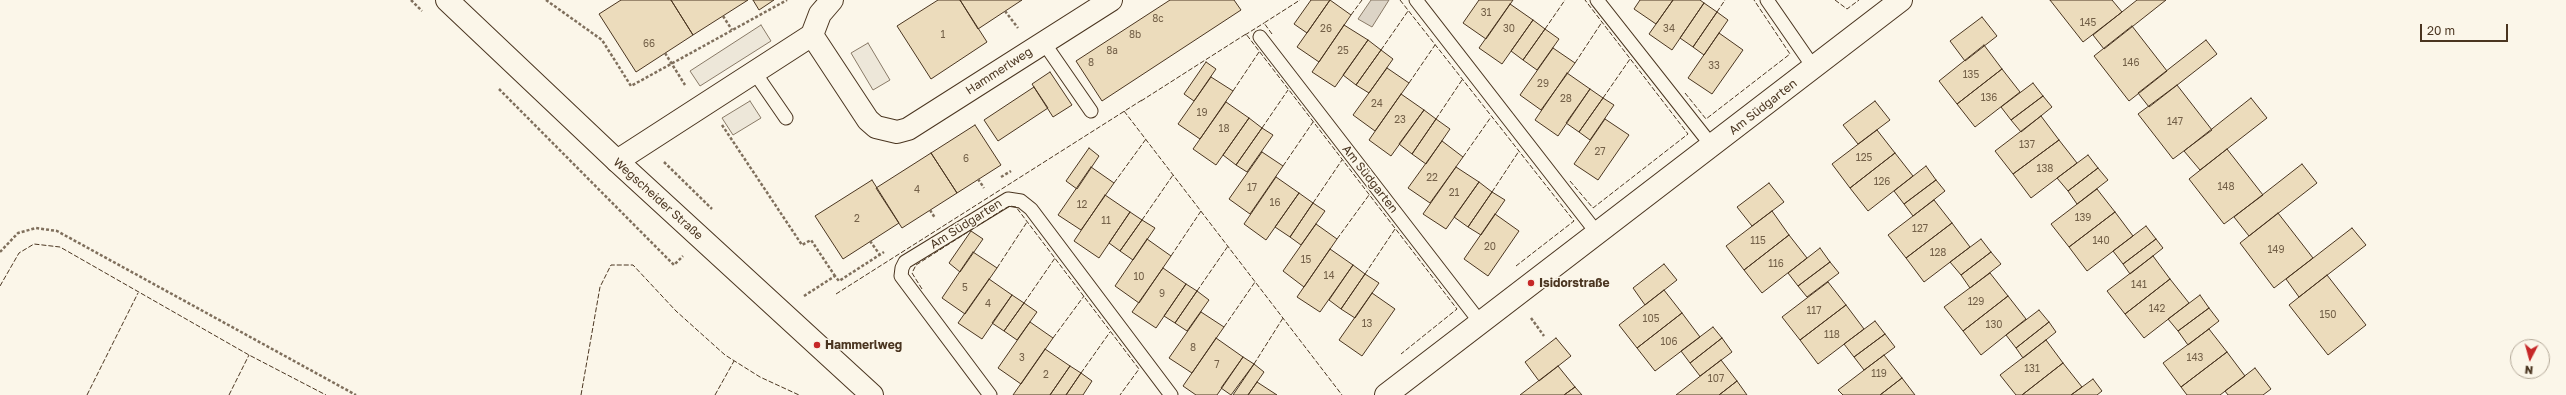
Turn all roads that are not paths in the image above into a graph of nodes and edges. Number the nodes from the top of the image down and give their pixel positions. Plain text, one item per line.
1 (447, 0) edge
2 (832, 0) edge
3 (1111, 0) edge
4 (1416, 0) edge
5 (1597, 0) edge
6 (1767, 0) edge
7 (1901, 0) edge
8 (812, 35) junction
9 (1260, 36) dead end
10 (1044, 43) junction
11 (1814, 68) junction
12 (755, 73) junction
13 (1091, 111) dead end
14 (786, 118) dead end
15 (1712, 146) junction
16 (617, 162) junction
17 (1597, 233) junction
18 (1480, 322) junction
19 (872, 395) edge
20 (990, 395) edge
21 (1171, 395) edge
22 (1386, 395) edge

1 - 16 street, Wegscheider Straße
2 - 8 street
3 - 10 street, Hammerlweg
4 - 17 lane
5 - 15 lane
6 - 11 lane
7 - 11 street, Am Südgarten
8 - 10 street, Hammerlweg
8 - 12 street
9 - 18 lane, Am Südgarten
10 - 13 lane
11 - 15 street, Am Südgarten
12 - 14 lane
12 - 16 street
15 - 17 street, Am Südgarten
16 - 19 street, Wegscheider Straße
17 - 18 street, Am Südgarten
18 - 22 street, Am Südgarten
20 - 21 lane, Am Südgarten

